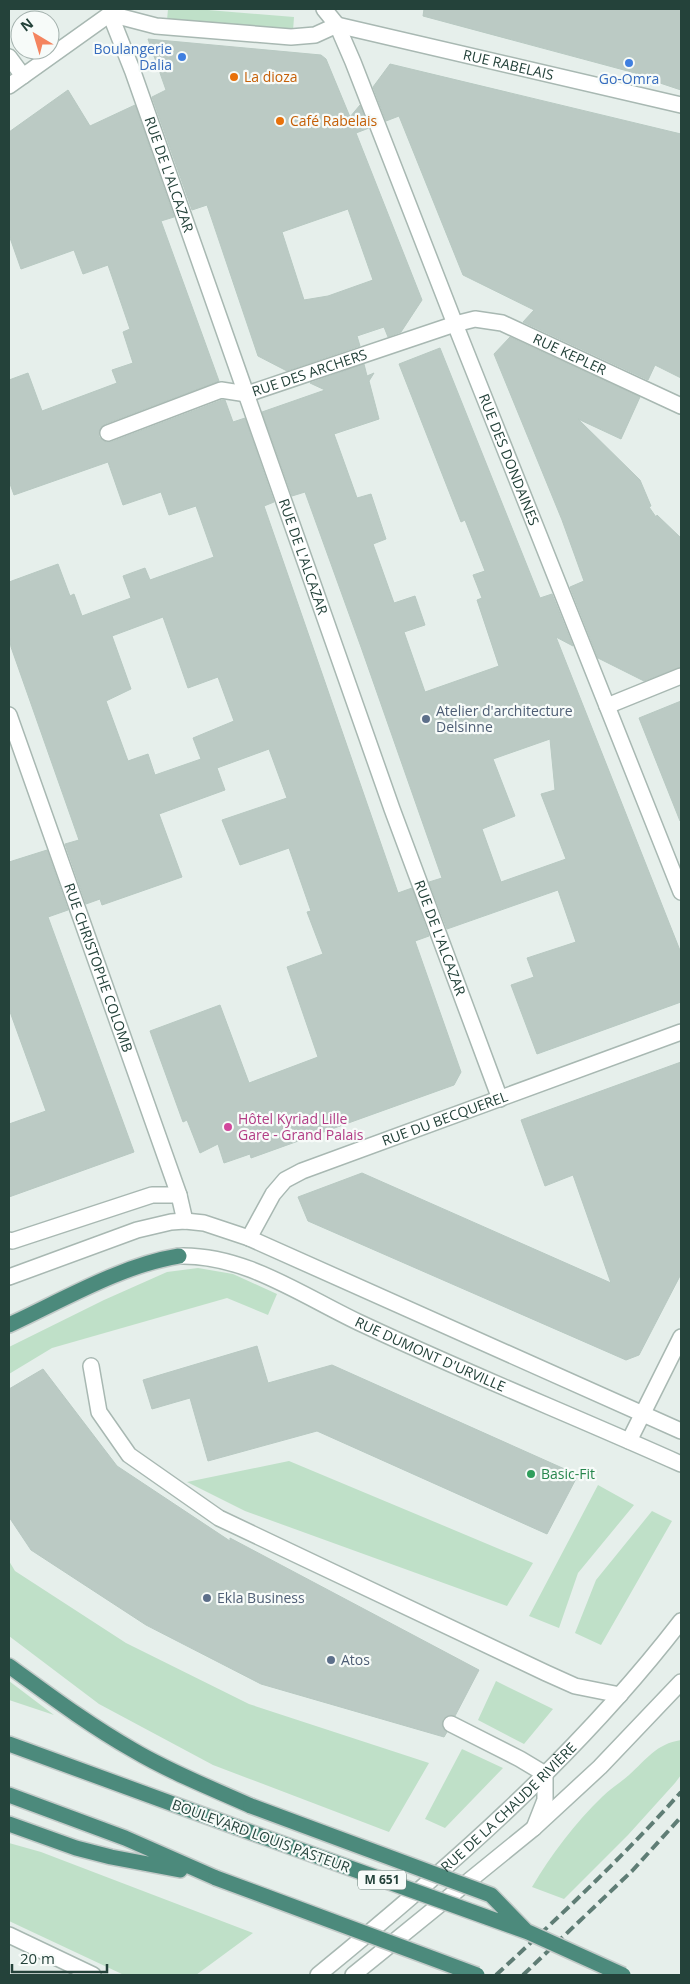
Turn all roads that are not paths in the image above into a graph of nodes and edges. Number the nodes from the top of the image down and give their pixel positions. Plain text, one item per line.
1 (324, 9) edge
2 (114, 11) edge
3 (337, 25) junction
4 (9, 57) edge
5 (23, 76) junction
6 (9, 86) edge
7 (681, 105) edge
8 (455, 324) junction
9 (248, 394) junction
10 (681, 406) edge
11 (108, 433) dead end
12 (681, 676) edge
13 (607, 706) junction
14 (9, 715) edge
15 (681, 892) edge
16 (681, 1032) edge
17 (500, 1099) junction
18 (179, 1195) junction
19 (185, 1221) junction
20 (249, 1238) junction
21 (9, 1240) edge
22 (179, 1256) joint
23 (9, 1277) edge
24 (9, 1325) edge
25 (681, 1337) edge
26 (91, 1366) dead end
27 (643, 1414) junction
28 (681, 1431) edge
29 (629, 1441) junction
30 (681, 1464) edge
31 (681, 1621) edge
32 (9, 1666) edge
33 (681, 1682) edge
34 (620, 1695) junction
35 (451, 1724) dead end
36 (9, 1744) edge
37 (546, 1774) junction
38 (9, 1795) edge
39 (9, 1824) edge
40 (534, 1828) junction
41 (216, 1878) junction
42 (528, 1932) junction
43 (9, 1935) edge
44 (93, 1975) edge
45 (318, 1975) edge
46 (353, 1975) edge
47 (477, 1975) edge
48 (623, 1975) edge

1 - 3 street
2 - 3 street
2 - 5 street
2 - 9 street, RUE DE L'ALCAZAR
3 - 7 street, RUE RABELAIS
3 - 8 street, RUE DES DONDAINES
4 - 5 street
5 - 6 street
8 - 9 street, RUE DES ARCHERS
8 - 10 street, RUE KEPLER
8 - 13 street, RUE DES DONDAINES
9 - 11 street, RUE DES ARCHERS
9 - 17 street, RUE DE L'ALCAZAR
12 - 13 street
13 - 15 street, RUE DES DONDAINES
14 - 18 street, RUE CHRISTOPHE COLOMB
16 - 17 street, RUE DU BECQUEREL
17 - 20 street, RUE DU BECQUEREL
18 - 19 street, RUE CHRISTOPHE COLOMB
18 - 21 street
19 - 20 street
19 - 23 street
20 - 27 street
22 - 24 highway
22 - 29 street, RUE DUMONT D'URVILLE
25 - 27 street
26 - 34 street
27 - 28 street
27 - 29 street
29 - 30 street, RUE DUMONT D'URVILLE
31 - 34 street, RUE DE LA CHAUDE RIVIÈRE
32 - 42 highway, bridge
33 - 40 street, RUE DE LA CHAUDE RIVIÈRE
34 - 37 street, RUE DE LA CHAUDE RIVIÈRE
35 - 37 street
36 - 42 highway, BOULEVARD LOUIS PASTEUR / M 651, bridge
37 - 40 street
37 - 45 street, RUE DE LA CHAUDE RIVIÈRE
38 - 41 highway
39 - 41 highway
40 - 46 street, RUE DE LA CHAUDE RIVIÈRE
41 - 47 highway, bridge
42 - 48 highway, BOULEVARD LOUIS PASTEUR / M 651, bridge
43 - 44 street

